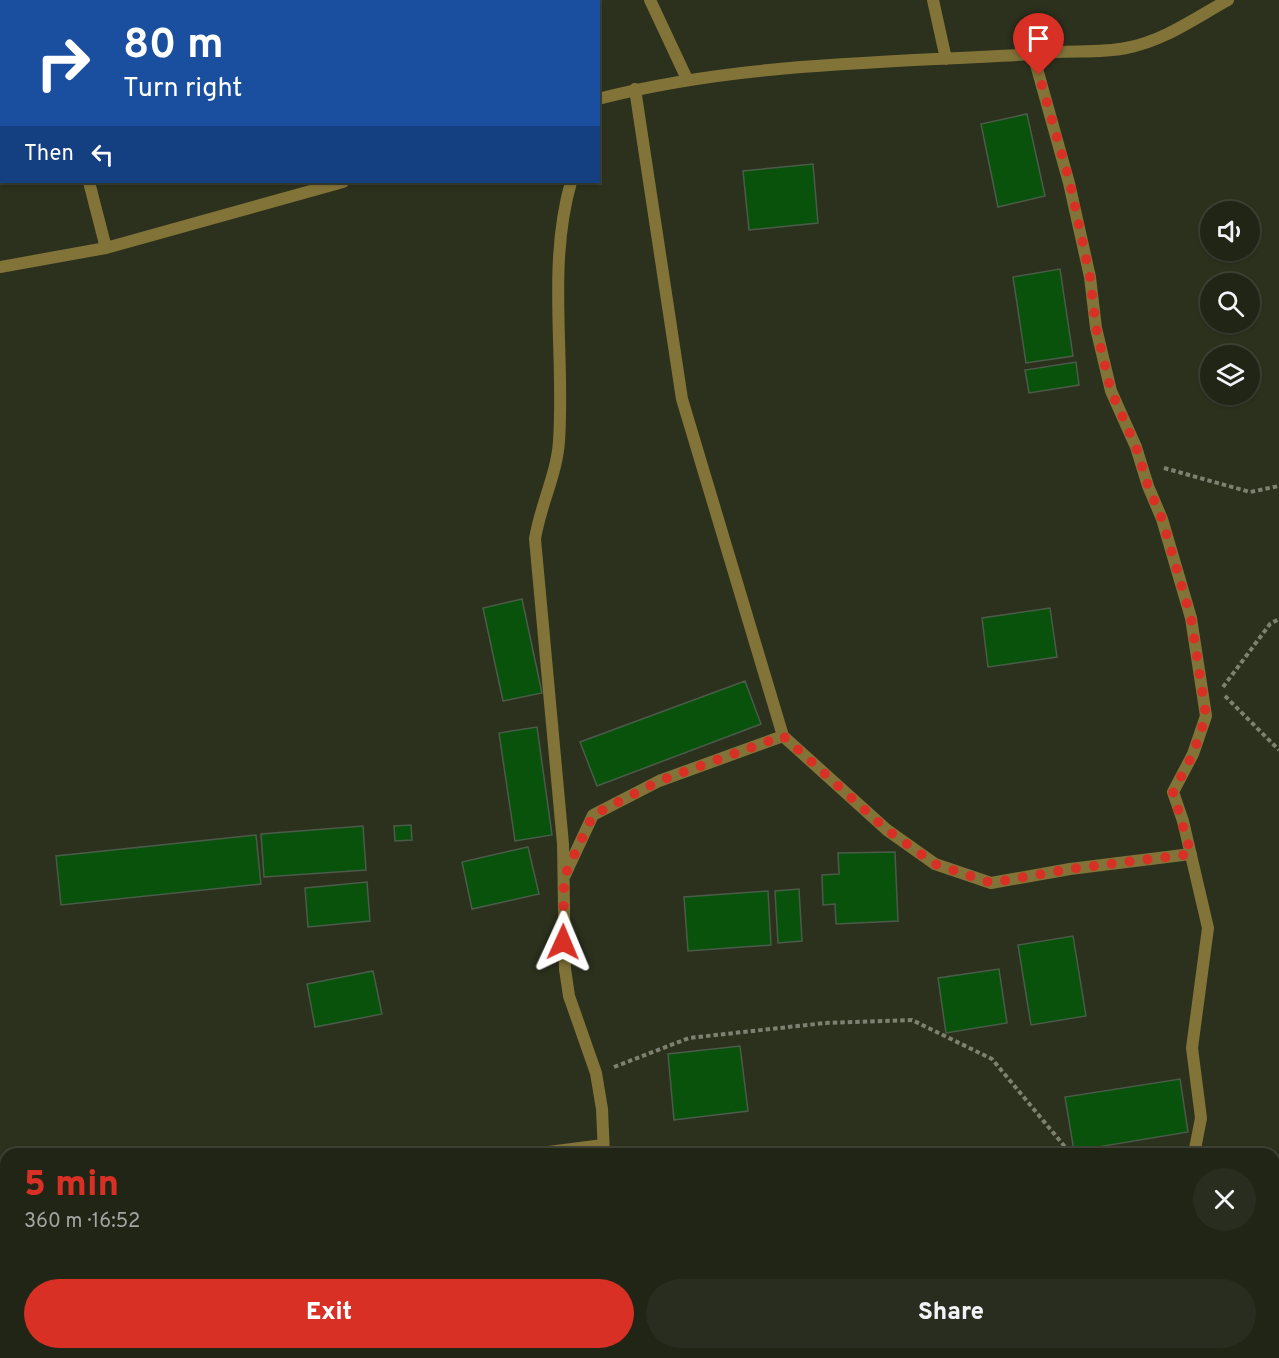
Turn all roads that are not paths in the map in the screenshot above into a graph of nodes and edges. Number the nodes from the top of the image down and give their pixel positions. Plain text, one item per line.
1 (650, 0) edge
2 (933, 0) edge
3 (1228, 0) edge
4 (1033, 54) junction
5 (946, 59) junction
6 (687, 79) junction
7 (635, 89) junction
8 (600, 98) edge
9 (88, 183) edge
10 (339, 183) edge
11 (572, 183) edge
12 (106, 248) junction
13 (0, 267) edge
14 (783, 736) junction
15 (1191, 854) junction
16 (564, 877) junction
17 (604, 1148) edge
18 (1195, 1148) edge

1 - 6 street
2 - 5 street
3 - 4 street
4 - 5 street
4 - 15 street
5 - 6 street
6 - 7 street
7 - 8 street
7 - 14 street
9 - 12 street
10 - 12 street
11 - 16 street
12 - 13 street
14 - 15 street
14 - 16 street
15 - 18 street
16 - 17 street

